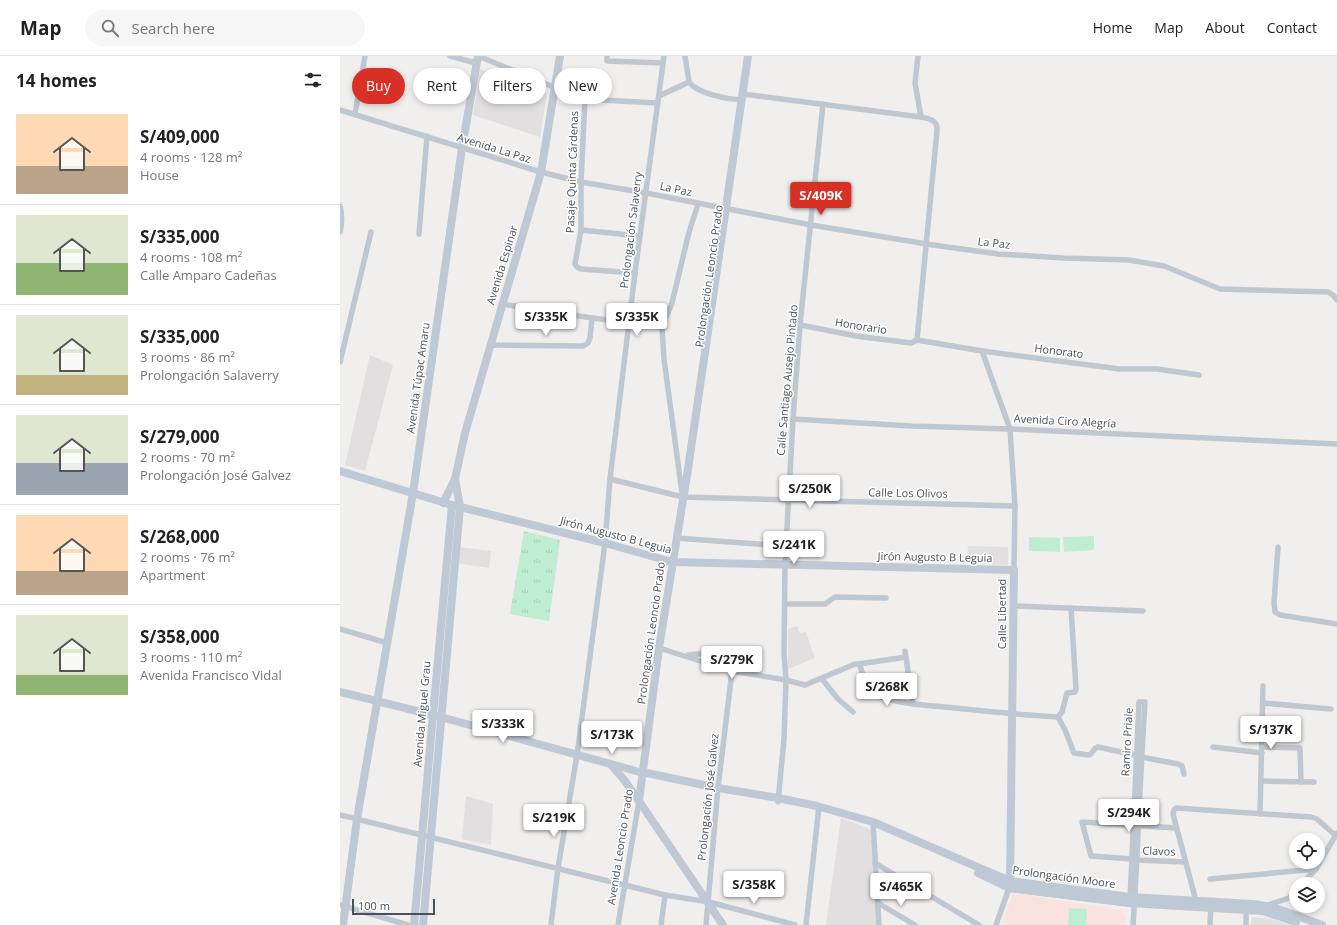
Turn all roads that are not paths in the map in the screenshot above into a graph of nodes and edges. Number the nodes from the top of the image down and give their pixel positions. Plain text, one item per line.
1 (365, 56) edge
2 (450, 56) edge
3 (560, 56) edge
4 (607, 56) edge
5 (664, 56) edge
6 (685, 56) edge
7 (748, 56) edge
8 (752, 56) edge
9 (918, 56) edge
10 (477, 59) edge
11 (621, 59) edge
12 (663, 63) junction
13 (558, 68) edge
14 (689, 82) junction
15 (554, 87) edge
16 (659, 96) junction
17 (744, 96) junction
18 (554, 99) edge
19 (612, 101) edge
20 (658, 103) junction
21 (586, 104) edge
22 (823, 104) junction
23 (340, 110) edge
24 (355, 114) junction
25 (921, 117) junction
26 (427, 136) junction
27 (462, 148) junction
28 (541, 172) junction
29 (581, 182) junction
30 (646, 193) junction
31 (698, 204) junction
32 (340, 206) edge
33 (728, 208) junction
34 (811, 225) junction
35 (581, 230) junction
36 (340, 232) edge
37 (371, 232) dead end
38 (419, 234) dead end
39 (640, 236) junction
40 (926, 244) junction
41 (635, 273) junction
42 (1337, 300) edge
43 (502, 304) junction
44 (592, 318) junction
45 (630, 322) junction
46 (662, 326) junction
47 (800, 326) junction
48 (917, 340) junction
49 (490, 345) junction
50 (982, 351) junction
51 (340, 362) edge
52 (1199, 375) dead end
53 (793, 419) junction
54 (1010, 429) junction
55 (1337, 444) edge
56 (340, 471) edge
57 (610, 478) junction
58 (455, 479) junction
59 (413, 493) junction
60 (683, 497) junction
61 (788, 500) junction
62 (443, 502) junction
63 (456, 506) junction
64 (1015, 506) junction
65 (676, 538) junction
66 (605, 543) junction
67 (786, 546) junction
68 (1278, 547) dead end
69 (672, 562) junction
70 (785, 564) junction
71 (1014, 570) junction
72 (886, 598) dead end
73 (785, 604) junction
74 (1013, 606) junction
75 (1071, 608) junction
76 (1143, 611) dead end
77 (1337, 624) edge
78 (340, 629) edge
79 (387, 642) junction
80 (659, 648) junction
81 (743, 650) dead end
82 (685, 656) junction
83 (859, 664) junction
84 (732, 671) junction
85 (822, 679) junction
86 (786, 680) junction
87 (1263, 686) dead end
88 (340, 692) edge
89 (377, 702) junction
90 (1142, 702) dead end
91 (1263, 703) junction
92 (913, 704) junction
93 (1331, 709) dead end
94 (853, 712) dead end
95 (1013, 714) junction
96 (437, 716) junction
97 (1058, 717) junction
98 (1213, 747) dead end
99 (1262, 750) junction
100 (577, 754) junction
101 (1138, 756) junction
102 (612, 766) junction
103 (643, 773) junction
104 (1184, 774) dead end
105 (1261, 781) junction
106 (1301, 782) junction
107 (1314, 782) dead end
108 (719, 791) junction
109 (778, 800) junction
110 (639, 801) junction
111 (818, 808) junction
112 (1260, 814) junction
113 (340, 815) edge
114 (357, 819) junction
115 (874, 824) junction
116 (1136, 825) junction
117 (1176, 828) junction
118 (1336, 834) edge
119 (422, 835) junction
120 (431, 837) junction
121 (1325, 853) edge
122 (1135, 859) junction
123 (1185, 862) junction
124 (875, 863) junction
125 (558, 868) junction
126 (1316, 869) joint
127 (1309, 877) edge
128 (1210, 879) dead end
129 (625, 884) junction
130 (1009, 885) junction
131 (665, 895) junction
132 (1289, 898) edge
133 (1132, 900) junction
134 (1196, 900) junction
135 (708, 902) junction
136 (878, 903) junction
137 (343, 905) edge
138 (1211, 905) junction
139 (1246, 907) junction
140 (1264, 908) junction
141 (1317, 924) edge
142 (343, 925) edge
143 (408, 925) edge
144 (414, 925) edge
145 (423, 925) edge
146 (551, 925) edge
147 (618, 925) edge
148 (661, 925) edge
149 (706, 925) edge
150 (723, 925) edge
151 (795, 925) edge
152 (806, 925) edge
153 (879, 925) edge
154 (915, 925) edge
155 (979, 925) edge
156 (996, 925) edge
157 (1133, 925) edge
158 (1210, 925) edge
159 (1246, 925) edge
160 (1305, 925) edge

1 - 24 street
2 - 10 street
3 - 13 street, Avenida Espinar
4 - 11 street
5 - 12 street, Prolongación Salaverry
6 - 14 street
7 - 17 street, Prolongación Leoncio Prado
8 - 17 street, Prolongación Leoncio Prado
9 - 25 street
10 - 15 street
10 - 27 street, Avenida Túpac Amaru
11 - 12 street
12 - 16 street, Prolongación Salaverry
14 - 16 street
14 - 17 street
16 - 20 street, Prolongación Salaverry
17 - 22 street
17 - 33 street, Prolongación Leoncio Prado
18 - 28 street, Avenida Espinar
19 - 20 street
20 - 30 street, Prolongación Salaverry
21 - 29 street, Pasaje Quinta Cárdenas
22 - 25 street
22 - 34 street, Calle Santiago Ausejo Pintado
23 - 24 street, Avenida La Paz
24 - 26 street, Avenida La Paz
25 - 40 street
26 - 27 street, Avenida La Paz
26 - 38 street
27 - 28 street, Avenida La Paz
27 - 59 street, Avenida Túpac Amaru
28 - 29 street, Avenida La Paz
28 - 43 street, Avenida Espinar
29 - 30 street, Avenida La Paz
29 - 35 street, Pasaje Quinta Cárdenas
30 - 31 street, La Paz
30 - 39 street, Prolongación Salaverry
31 - 33 street, La Paz
31 - 46 street, Prolongación Leoncio Prado
32 - 36 street
33 - 34 street, La Paz
33 - 60 street, Prolongación Leoncio Prado
34 - 40 street, La Paz
34 - 47 street, Calle Santiago Ausejo Pintado
35 - 39 street
35 - 41 street, Pasaje Quinta Cárdenas
37 - 51 street
39 - 41 street, Prolongación Salaverry
40 - 42 street, La Paz
40 - 48 street
41 - 45 street, Prolongación Salaverry
43 - 44 street
43 - 49 street, Avenida Espinar
44 - 45 street
44 - 49 street
45 - 46 street
45 - 57 street, Prolongación Salaverry
46 - 60 street, Prolongación Leoncio Prado
47 - 48 street, Honorario
47 - 53 street, Calle Santiago Ausejo Pintado
48 - 50 street, Honorato
49 - 58 street, Avenida Espinar
50 - 52 street, Honorato
50 - 54 street, Calle Libertad
53 - 54 street, Avenida Ciro Alegría
53 - 61 street, Calle Santiago Ausejo Pintado
54 - 55 street, Avenida Ciro Alegría
54 - 64 street, Calle Libertad
56 - 59 street, Jirón Augusto B Leguia
57 - 60 street, Calle Los Olivos
57 - 66 street, Prolongación Salaverry
58 - 62 street, Avenida Espinar
58 - 63 street, Avenida Espinar
59 - 62 street, Jirón Augusto B Leguia
59 - 79 street, Avenida Túpac Amaru
60 - 61 street, Calle Los Olivos
60 - 65 street, Prolongación Leoncio Prado
61 - 64 street, Calle Los Olivos
61 - 67 street, Calle Santiago Ausejo Pintado
62 - 63 street, Jirón Augusto B Leguia
63 - 66 street, Jirón Augusto B Leguia
63 - 96 street, Avenida Miguel Grau
64 - 71 street, Calle Libertad
65 - 67 street
65 - 69 street, Prolongación Leoncio Prado
66 - 69 street, Jirón Augusto B Leguia
66 - 100 street, Prolongación Salaverry
67 - 70 street, Calle Santiago Ausejo Pintado
68 - 77 street
69 - 70 street, Jirón Augusto B Leguia
69 - 80 street, Prolongación Leoncio Prado
70 - 71 street, Jirón Augusto B Leguia
70 - 73 street, Calle Santiago Ausejo Pintado
71 - 74 street, Calle Libertad
72 - 73 street
73 - 86 street, Calle Santiago Ausejo Pintado
74 - 75 street
74 - 95 street, Calle Libertad
75 - 76 street
75 - 97 street
78 - 79 street
79 - 89 street, Avenida Túpac Amaru
80 - 82 street
80 - 103 street, Prolongación Leoncio Prado
81 - 82 street
82 - 84 street
83 - 85 street
83 - 92 street
83 - 92 street
84 - 86 street
84 - 108 street, Prolongación José Galvez
85 - 86 street
85 - 94 street
86 - 109 street, Calle Santiago Ausejo Pintado
87 - 91 street
88 - 89 street, Prolongación Moore
89 - 96 street, Prolongación Moore
89 - 114 street, Avenida Túpac Amaru
90 - 101 street, Ramiro Priale
91 - 93 street
91 - 99 street
92 - 95 street
95 - 97 street
95 - 130 street, Calle Libertad
96 - 100 street, Prolongación Moore
96 - 119 street, Avenida Miguel Grau
96 - 120 street, Avenida Miguel Grau
97 - 101 street
98 - 99 street
99 - 105 street
99 - 106 street
100 - 102 street, Prolongación Moore
100 - 125 street, Prolongación Salaverry
101 - 104 street
101 - 116 street, Ramiro Priale
102 - 103 street, Prolongación Moore
102 - 110 street
103 - 108 street, Prolongación Moore
103 - 110 street, Avenida Leoncio Prado
105 - 106 street
105 - 112 street
106 - 107 street
108 - 109 street, Prolongación Moore
108 - 135 street, Prolongación José Galvez
109 - 111 street, Prolongación Moore
110 - 129 street, Avenida Leoncio Prado
110 - 135 street
111 - 115 street, Prolongación Moore
111 - 152 street
112 - 117 street
112 - 118 street
113 - 114 street
114 - 119 street
114 - 137 street, Avenida Túpac Amaru
115 - 124 street
115 - 130 street, Prolongación Moore
116 - 117 street
116 - 122 street, Ramiro Priale
116 - 122 street, Clavos
117 - 123 street
118 - 121 street
119 - 120 street
119 - 144 street, Avenida Miguel Grau
120 - 125 street
120 - 145 street, Avenida Miguel Grau
122 - 123 street, Clavos
122 - 133 street, Ramiro Priale
123 - 134 street
124 - 136 street
124 - 155 street
125 - 129 street
125 - 146 street, Prolongación Salaverry
126 - 127 street
126 - 128 street
129 - 131 street
129 - 147 street, Avenida Leoncio Prado
130 - 133 street, Prolongación Moore
130 - 156 street
131 - 135 street
131 - 148 street
132 - 140 street
133 - 134 street, Prolongación Moore
133 - 138 street, Prolongación Moore
133 - 157 street, Ramiro Priale
134 - 138 street, Prolongación Moore
135 - 149 street, Prolongación José Galvez
135 - 150 street
135 - 151 street
136 - 153 street
136 - 154 street
137 - 142 street, Avenida Túpac Amaru
137 - 143 street
138 - 139 street, Prolongación Moore
138 - 158 street
139 - 140 street, Prolongación Moore
139 - 159 street
140 - 141 street, Prolongación Moore
140 - 160 street, Prolongación Moore

